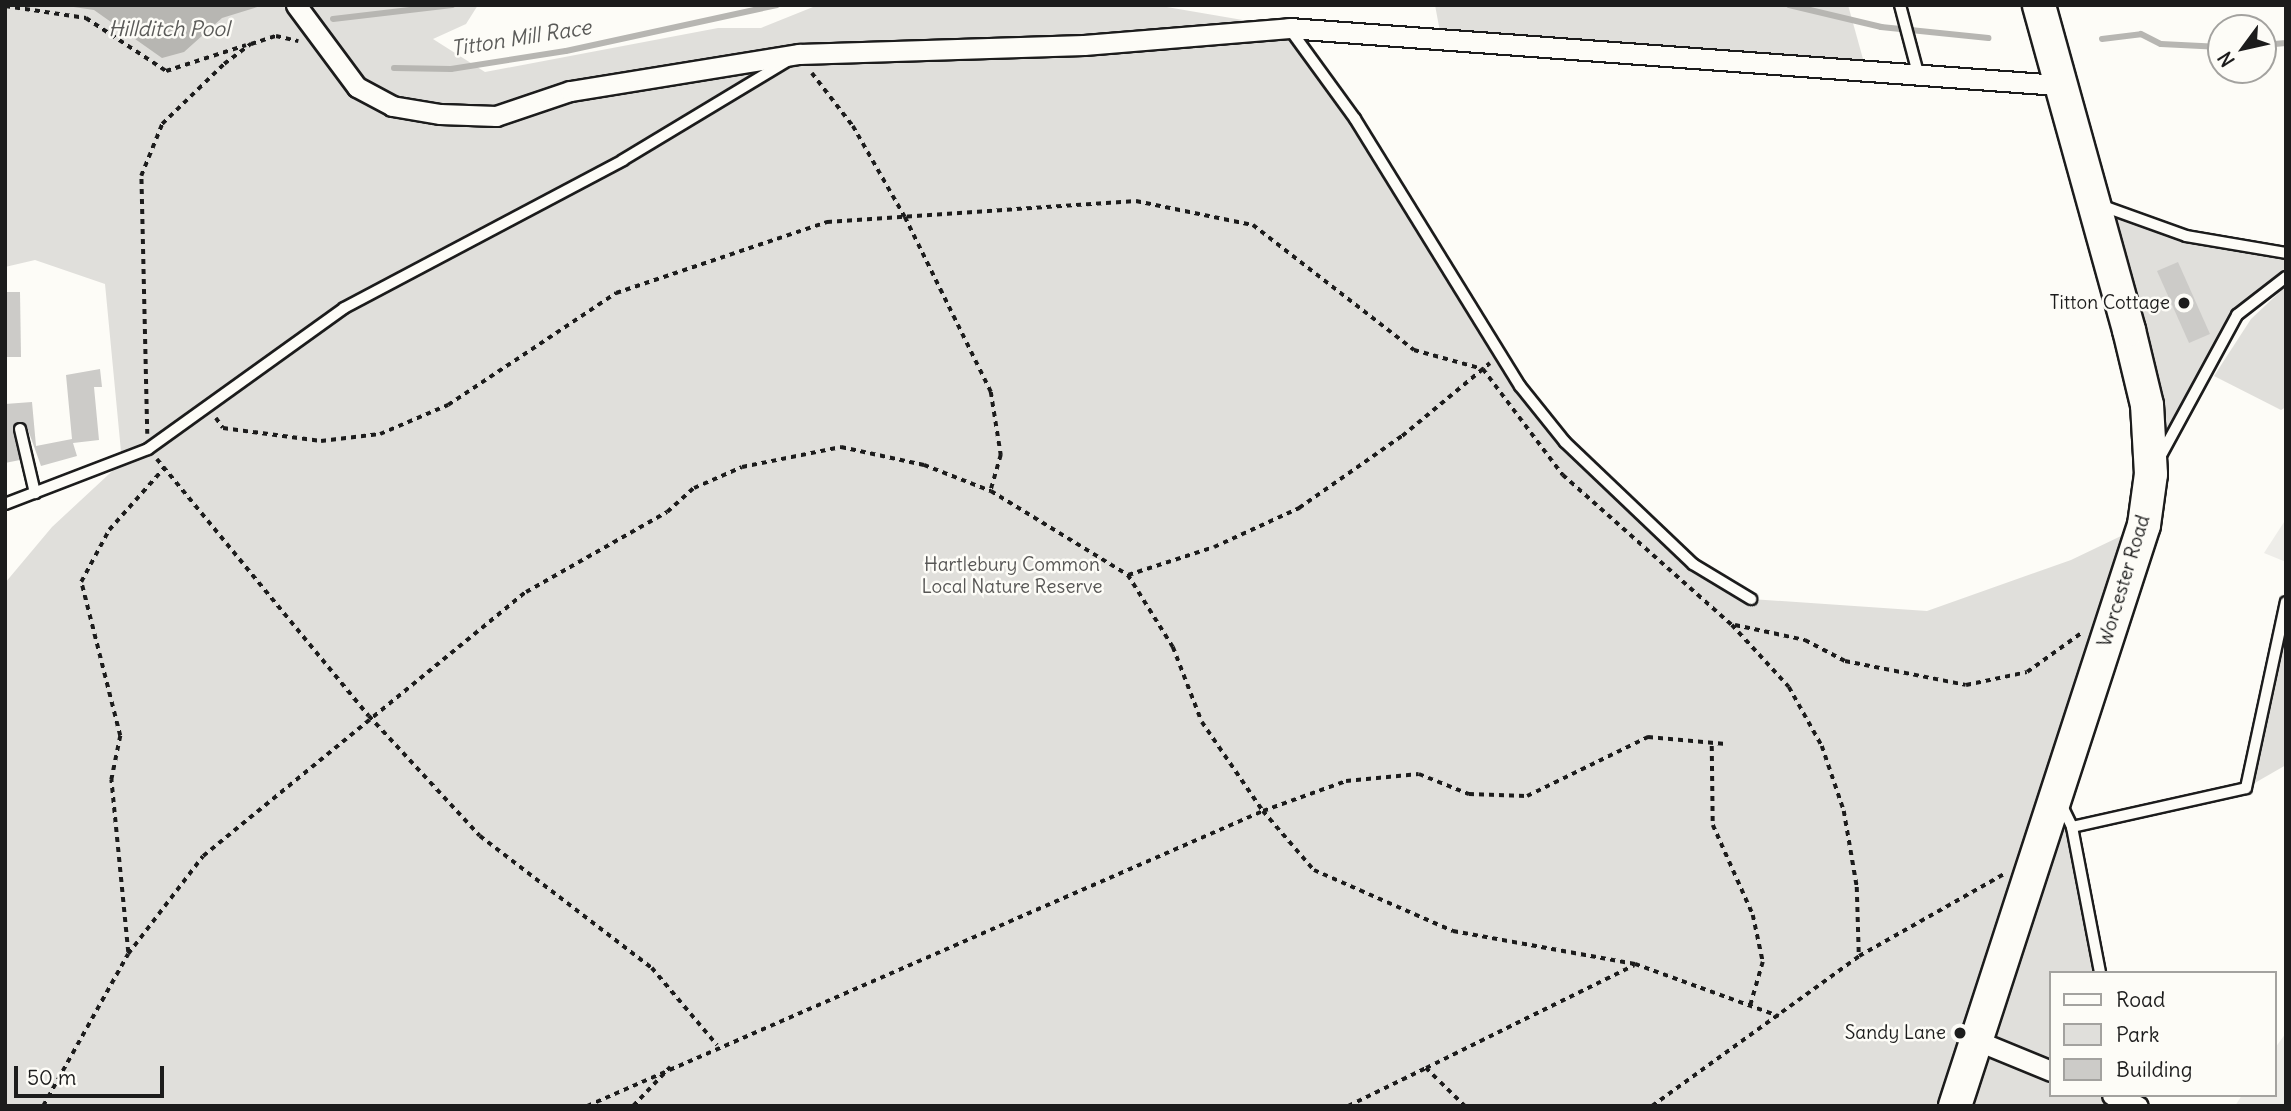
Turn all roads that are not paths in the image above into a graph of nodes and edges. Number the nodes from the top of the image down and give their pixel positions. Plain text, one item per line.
1 (296, 5) edge
2 (1900, 5) edge
3 (2039, 5) edge
4 (1289, 27) junction
5 (799, 54) junction
6 (2055, 75) junction
7 (1919, 77) junction
8 (2090, 201) junction
9 (2286, 253) edge
10 (2286, 277) edge
11 (20, 429) dead end
12 (2151, 474) junction
13 (35, 493) junction
14 (5, 504) edge
15 (1751, 599) dead end
16 (2286, 602) edge
17 (2055, 793) junction
18 (2072, 827) junction
19 (2100, 971) edge
20 (1978, 1041) junction
21 (2050, 1071) edge
22 (1955, 1106) edge

1 - 5 street
2 - 7 lane
3 - 6 main road, Worcester Road
4 - 5 street
4 - 7 street
4 - 15 lane
5 - 13 lane
6 - 7 street
6 - 8 main road, Worcester Road
8 - 9 lane
8 - 12 main road, Worcester Road
10 - 12 lane
11 - 13 lane
12 - 17 main road, Worcester Road
13 - 14 lane
16 - 18 lane
17 - 18 lane
17 - 20 main road, Worcester Road
18 - 19 lane
20 - 21 street
20 - 22 main road, Worcester Road

